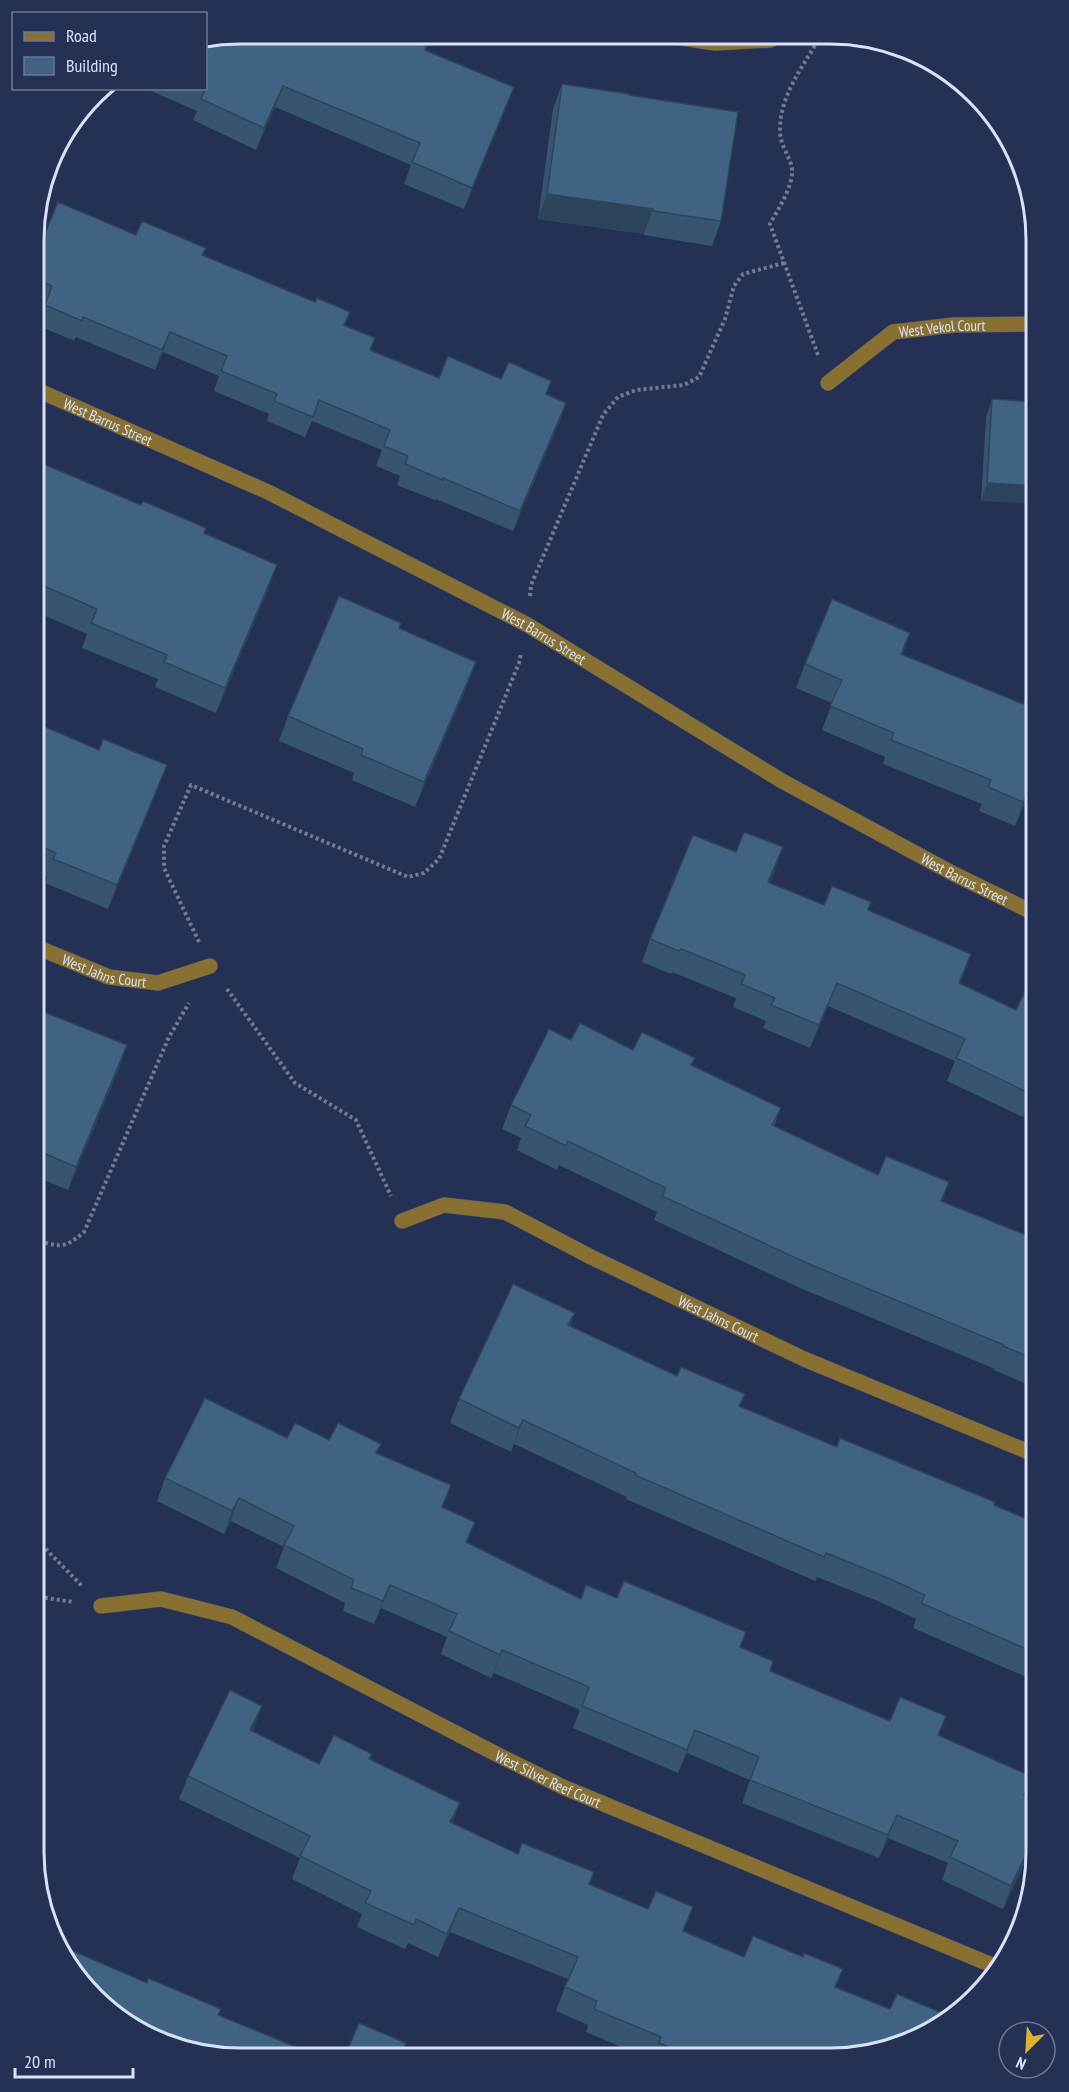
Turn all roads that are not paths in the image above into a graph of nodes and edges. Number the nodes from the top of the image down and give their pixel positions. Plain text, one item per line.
1 (1026, 324) edge
2 (828, 383) road end
3 (44, 393) edge
4 (1026, 909) edge
5 (44, 950) edge
6 (210, 966) road end
7 (402, 1221) road end
8 (1025, 1451) edge
9 (101, 1606) road end
10 (990, 1964) edge

1 - 2 street, West Vekol Court
3 - 4 street, West Barrus Street
5 - 6 street, West Jahns Court
7 - 8 street, West Jahns Court
9 - 10 street, West Silver Reef Court

